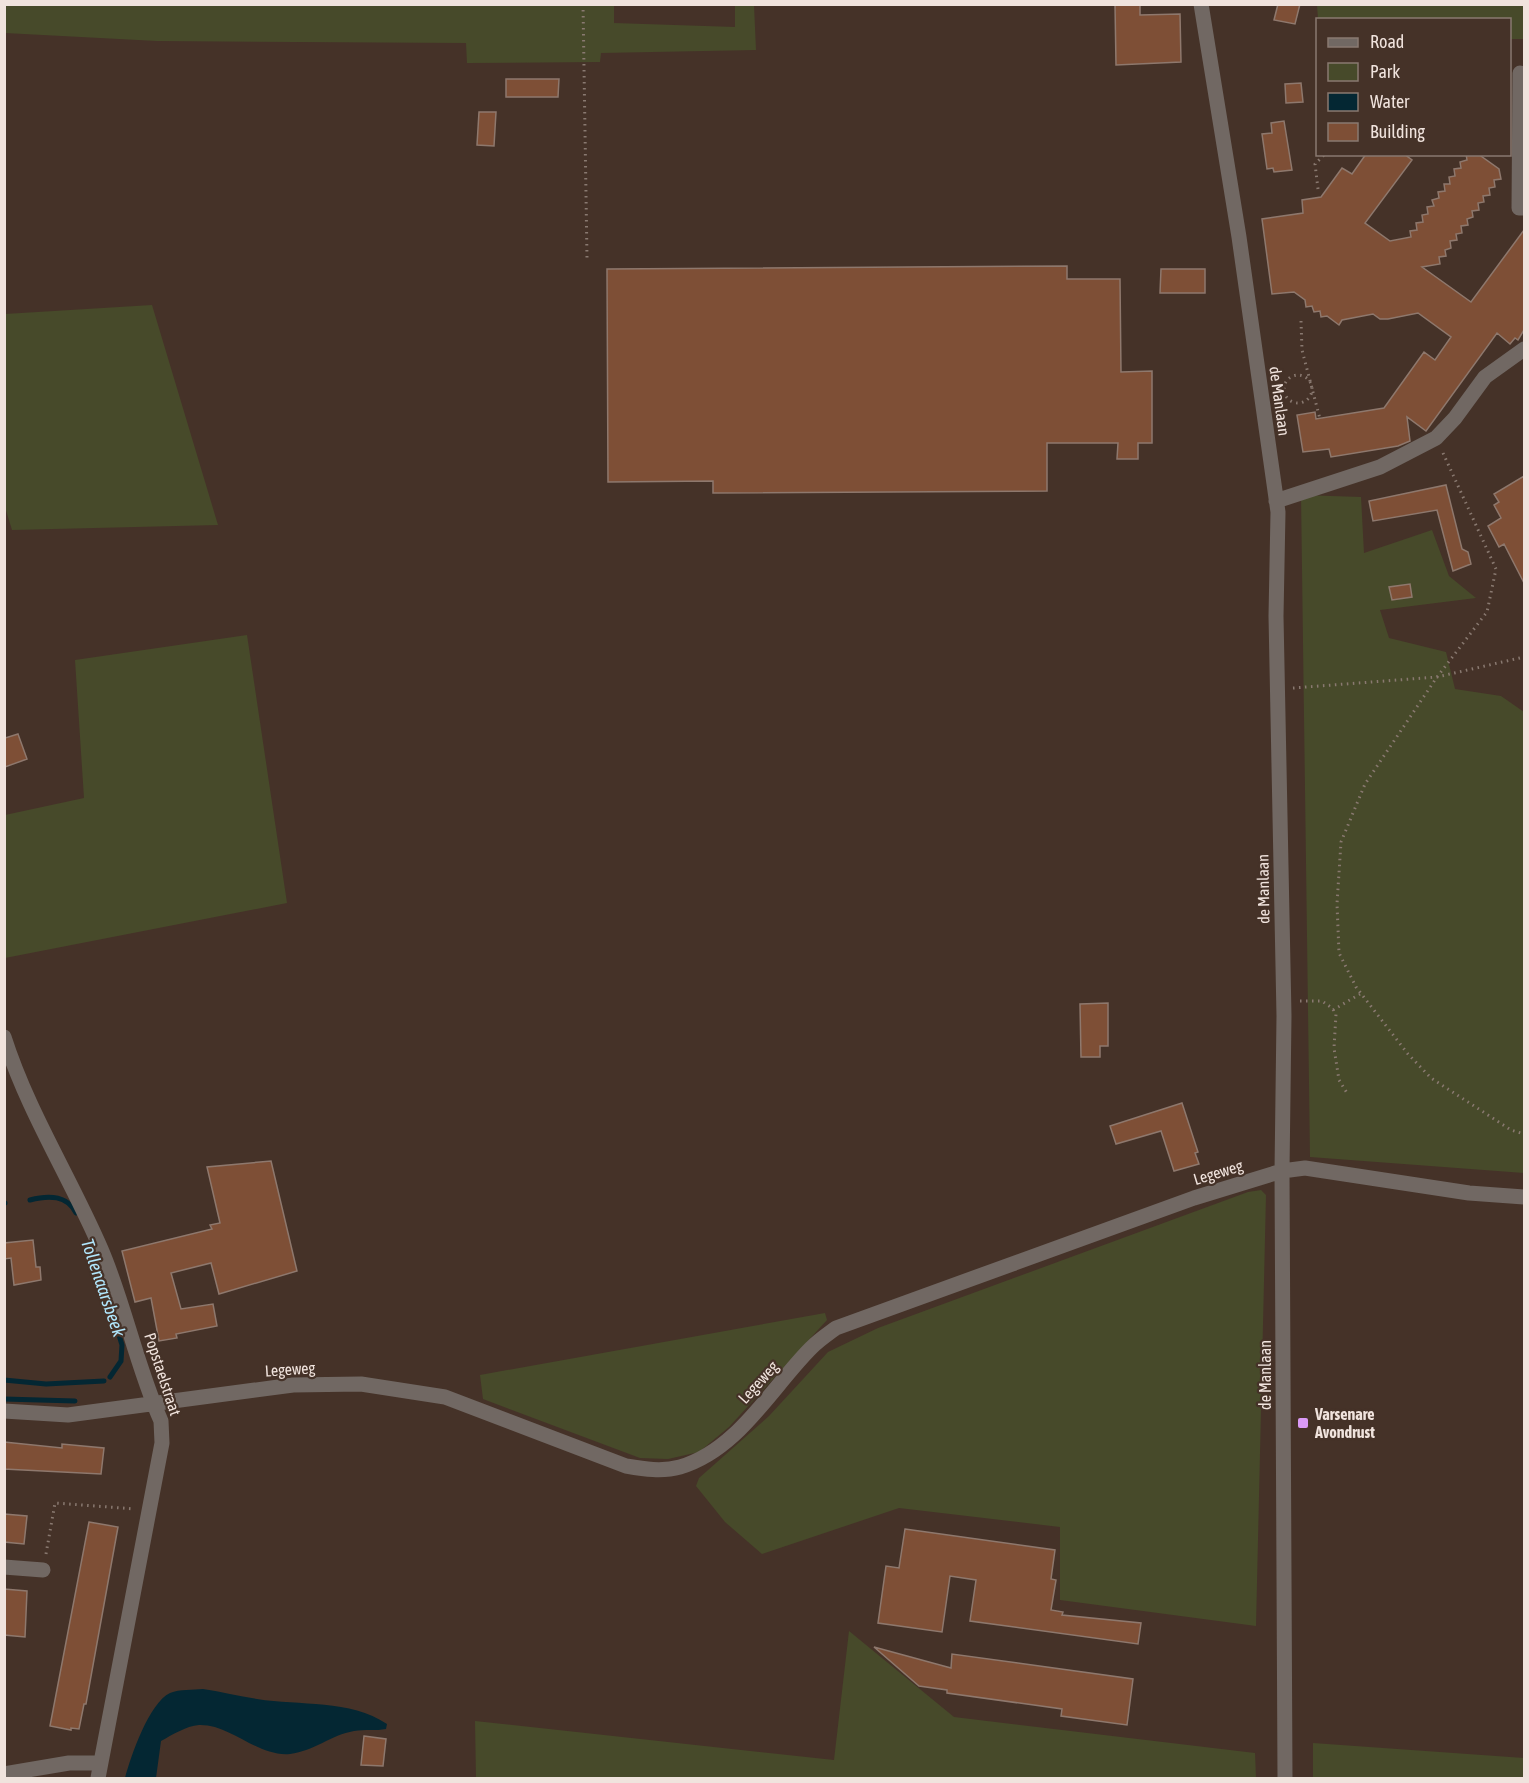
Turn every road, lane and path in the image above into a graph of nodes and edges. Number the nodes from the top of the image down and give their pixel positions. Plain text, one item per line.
1 (584, 4) edge
2 (1201, 4) edge
3 (1520, 73) dead end
4 (1323, 156) edge
5 (1318, 189) dead end
6 (1524, 208) edge
7 (587, 258) dead end
8 (1301, 321) dead end
9 (1524, 349) edge
10 (1312, 384) junction
11 (1320, 419) dead end
12 (1436, 438) junction
13 (1276, 501) junction
14 (1524, 657) edge
15 (1437, 677) junction
16 (1277, 690) junction
17 (1361, 994) junction
18 (1284, 1001) junction
19 (1333, 1010) junction
20 (4, 1037) edge
21 (1347, 1093) dead end
22 (1524, 1134) edge
23 (1282, 1171) junction
24 (1524, 1197) edge
25 (152, 1402) junction
26 (4, 1411) edge
27 (150, 1510) junction
28 (4, 1567) edge
29 (43, 1570) joint
30 (101, 1763) junction
31 (4, 1774) edge
32 (98, 1779) edge
33 (1285, 1779) edge

1 - 7 path
2 - 13 street, de Manlaan
3 - 6 street
4 - 5 path
8 - 10 path
9 - 12 street
10 - 10 path
10 - 11 path
12 - 13 street
12 - 15 path
13 - 16 street, de Manlaan
14 - 15 path
15 - 16 path
15 - 17 path
16 - 18 street, de Manlaan
17 - 19 path
17 - 22 path
18 - 19 path
18 - 23 street, de Manlaan
19 - 21 path
20 - 25 street, Popstaelstraat
23 - 24 street, Legeweg
23 - 25 street, Legeweg
23 - 33 street, de Manlaan
25 - 26 street, Legeweg
25 - 27 street, Popstaelstraat
27 - 29 path
27 - 30 street, Popstaelstraat
28 - 29 street
30 - 31 street
30 - 32 street, Popstaelstraat

